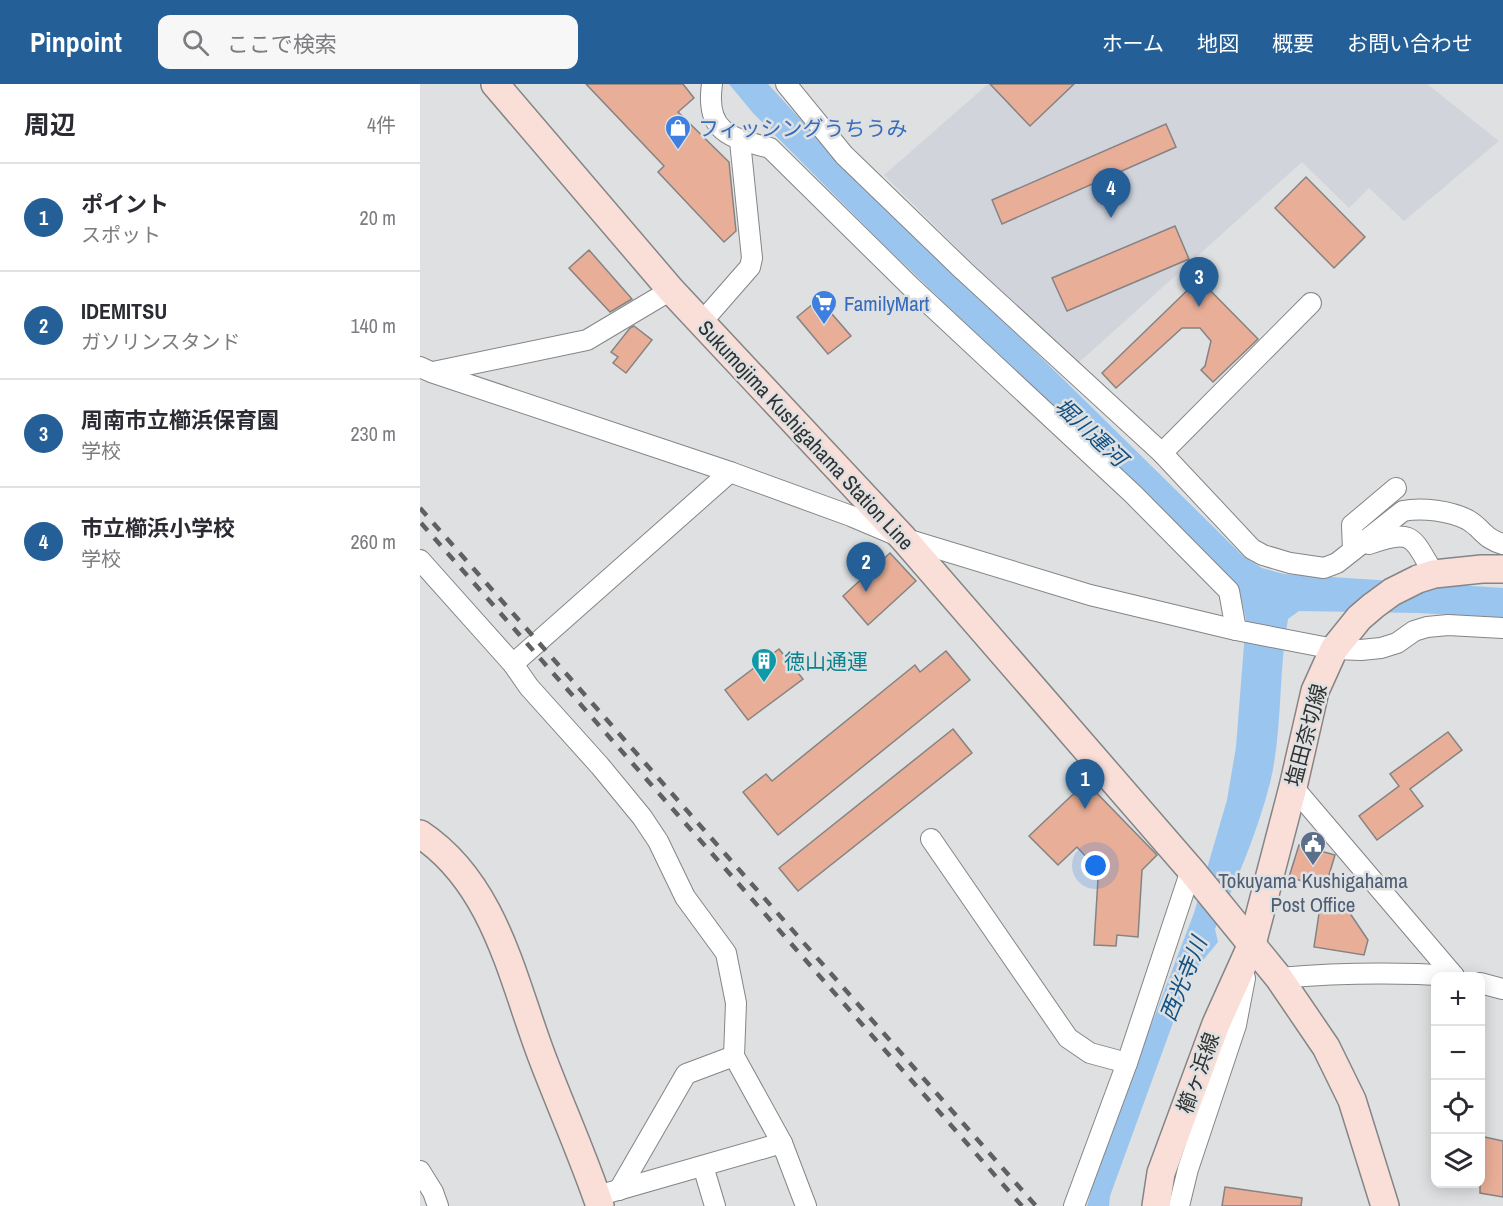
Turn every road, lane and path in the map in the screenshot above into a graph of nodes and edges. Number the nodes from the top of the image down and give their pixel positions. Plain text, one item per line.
1 (495, 84) edge
2 (712, 84) edge
3 (786, 84) edge
4 (740, 141) junction
5 (671, 290) junction
6 (1311, 303) dead end
7 (701, 323) junction
8 (426, 369) edge
9 (1162, 453) junction
10 (730, 472) junction
11 (1396, 488) dead end
12 (903, 538) junction
13 (1503, 544) edge
14 (1353, 550) junction
15 (420, 560) edge
16 (1503, 569) edge
17 (1426, 577) junction
18 (1503, 628) edge
19 (1236, 630) junction
20 (1334, 649) junction
21 (513, 664) junction
22 (1293, 788) junction
23 (420, 834) edge
24 (931, 839) dead end
25 (1191, 870) junction
26 (1252, 944) junction
27 (1451, 972) edge
28 (1431, 975) edge
29 (1279, 978) junction
30 (1485, 984) edge
31 (1503, 989) edge
32 (734, 1056) junction
33 (1127, 1063) junction
34 (782, 1143) junction
35 (703, 1166) junction
36 (420, 1171) edge
37 (606, 1197) edge
38 (1077, 1205) edge
39 (438, 1206) edge
40 (715, 1206) edge
41 (806, 1206) edge
42 (1156, 1206) edge
43 (1179, 1206) edge
44 (1385, 1206) edge

1 - 5 main road, Sukumojima Kushigahama Station Line
2 - 4 street
3 - 9 street
4 - 7 street
4 - 19 street
5 - 7 main road, Sukumojima Kushigahama Station Line
5 - 8 street
6 - 9 street
7 - 12 main road, Sukumojima Kushigahama Station Line
8 - 10 street
9 - 14 street
10 - 12 street
10 - 21 street
11 - 14 street
12 - 19 street
12 - 25 main road, Sukumojima Kushigahama Station Line
13 - 14 street
14 - 17 street
15 - 21 street
16 - 17 main road, 塩田奈切線
17 - 20 main road, 塩田奈切線
18 - 20 street
19 - 20 street
20 - 22 main road, 塩田奈切線
21 - 32 street
22 - 26 main road, 塩田奈切線
22 - 27 street
23 - 37 main road
24 - 33 street
25 - 26 main road, Sukumojima Kushigahama Station Line
25 - 33 street
26 - 29 main road, Sukumojima Kushigahama Station Line
26 - 42 main road, 櫛ヶ浜線
26 - 43 street
28 - 29 street
29 - 44 main road, Sukumojima Kushigahama Station Line
30 - 31 street
32 - 34 street
32 - 37 street
33 - 38 street
34 - 35 street
34 - 41 street
35 - 37 street
35 - 40 street
36 - 39 street

